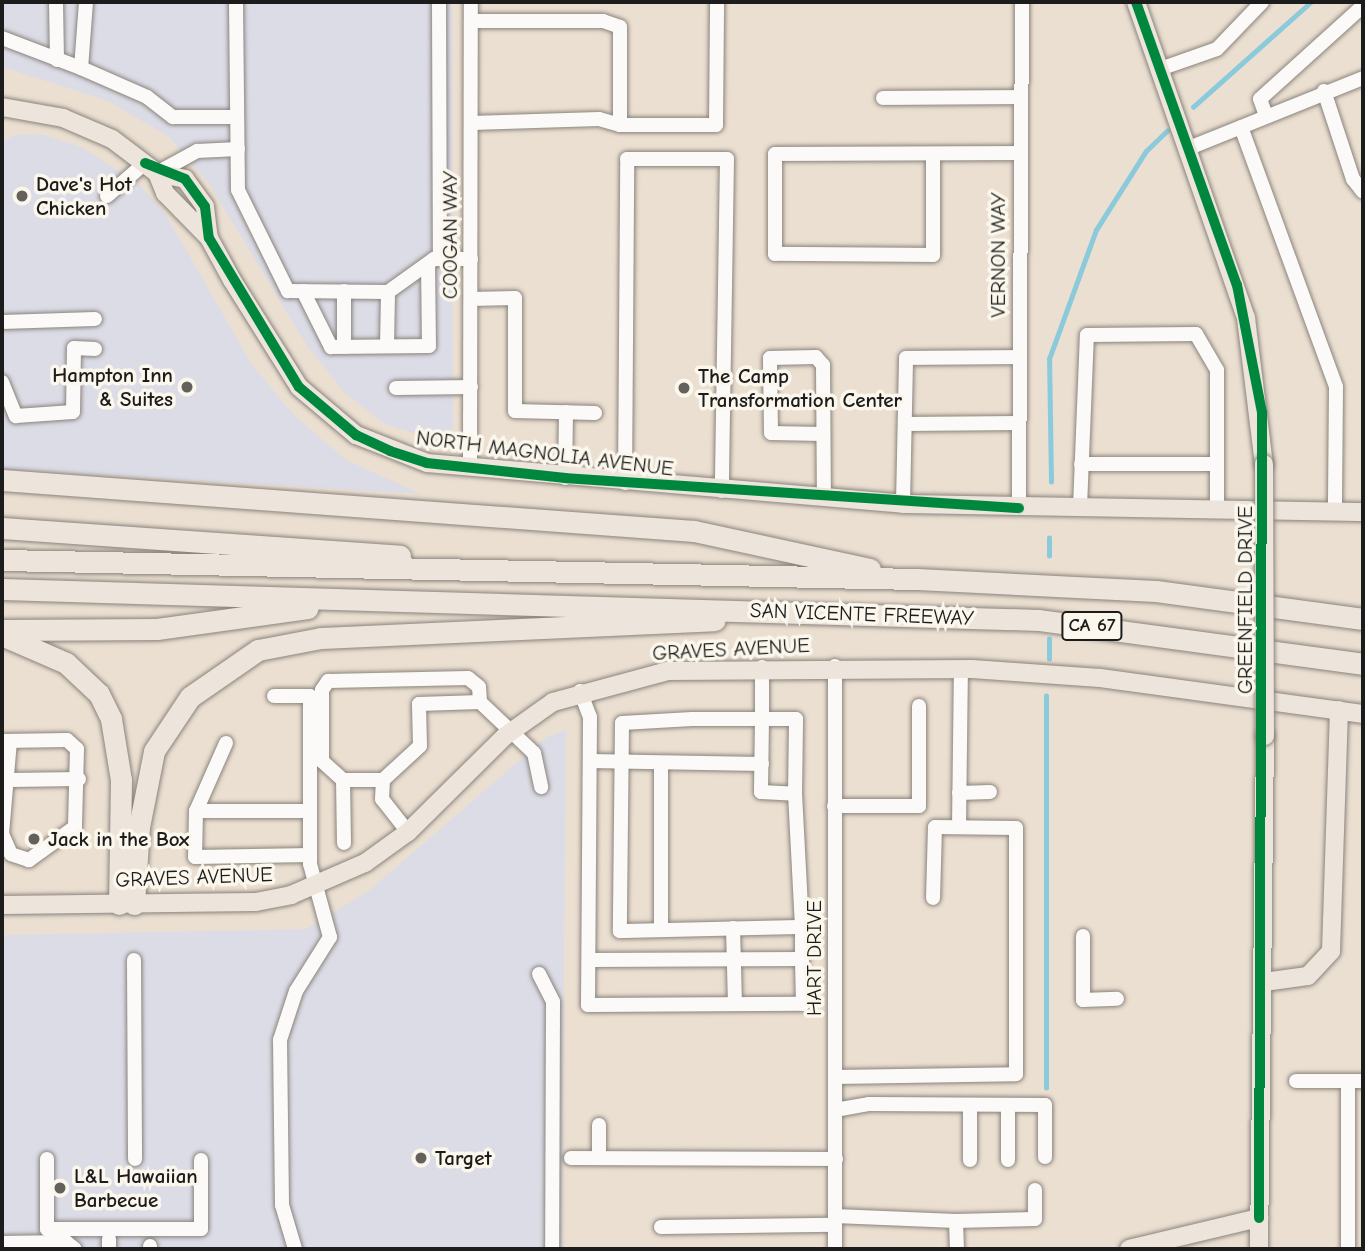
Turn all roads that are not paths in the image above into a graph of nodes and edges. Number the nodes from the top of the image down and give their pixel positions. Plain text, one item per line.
1 (56, 2) edge
2 (86, 2) edge
3 (236, 2) edge
4 (439, 2) edge
5 (471, 2) edge
6 (717, 2) edge
7 (1022, 2) edge
8 (1136, 2) edge
9 (1262, 2) edge
10 (1363, 6) edge
11 (471, 22) junction
12 (2, 38) edge
13 (57, 60) junction
14 (81, 68) junction
15 (1160, 69) junction
16 (1363, 78) edge
17 (1324, 91) junction
18 (1020, 97) junction
19 (883, 98) dead end
20 (2, 107) edge
21 (1266, 116) junction
22 (237, 117) junction
23 (471, 123) junction
24 (620, 125) junction
25 (1241, 127) junction
26 (1189, 148) junction
27 (238, 149) junction
28 (1019, 153) junction
29 (933, 154) junction
30 (1357, 167) edge
31 (151, 168) junction
32 (1363, 191) edge
33 (107, 196) dead end
34 (471, 259) junction
35 (434, 262) junction
36 (303, 291) junction
37 (344, 291) junction
38 (388, 292) junction
39 (471, 299) junction
40 (95, 319) dead end
41 (2, 322) edge
42 (387, 346) junction
43 (344, 347) junction
44 (95, 349) dead end
45 (1018, 357) junction
46 (2, 382) edge
47 (471, 387) junction
48 (396, 388) dead end
49 (566, 412) junction
50 (595, 413) dead end
51 (1018, 423) junction
52 (906, 424) junction
53 (823, 434) junction
54 (1081, 464) junction
55 (1217, 464) junction
56 (470, 468) junction
57 (565, 478) junction
58 (2, 480) edge
59 (625, 483) junction
60 (722, 491) junction
61 (824, 498) junction
62 (903, 504) junction
63 (1080, 507) junction
64 (1019, 508) junction
65 (1217, 510) junction
66 (1335, 512) junction
67 (1363, 512) edge
68 (2, 528) edge
69 (2, 560) edge
70 (632, 574) junction
71 (917, 579) junction
72 (2, 589) edge
73 (358, 601) junction
74 (818, 611) junction
75 (1363, 620) edge
76 (2, 633) edge
77 (1363, 664) edge
78 (835, 666) junction
79 (762, 667) junction
80 (961, 669) junction
81 (580, 691) junction
82 (274, 696) dead end
83 (480, 702) junction
84 (919, 706) dead end
85 (1339, 710) junction
86 (1363, 714) edge
87 (762, 719) junction
88 (512, 732) junction
89 (6, 741) edge
90 (226, 743) dead end
91 (590, 761) junction
92 (622, 762) junction
93 (661, 763) junction
94 (762, 764) junction
95 (79, 779) junction
96 (10, 780) junction
97 (343, 780) junction
98 (383, 780) junction
99 (541, 788) dead end
100 (990, 792) dead end
101 (959, 793) junction
102 (795, 794) junction
103 (834, 806) junction
104 (196, 811) junction
105 (310, 811) junction
106 (959, 827) junction
107 (408, 832) junction
108 (344, 843) dead end
109 (310, 855) junction
110 (317, 885) junction
111 (933, 898) dead end
112 (127, 904) junction
113 (2, 905) edge
114 (802, 926) junction
115 (733, 929) junction
116 (661, 930) junction
117 (1083, 936) dead end
118 (134, 960) dead end
119 (589, 960) junction
120 (734, 960) junction
121 (802, 960) junction
122 (539, 974) dead end
123 (1264, 982) junction
124 (1117, 999) dead end
125 (735, 1004) junction
126 (835, 1077) junction
127 (1296, 1081) dead end
128 (1348, 1081) junction
129 (1363, 1081) edge
130 (970, 1105) junction
131 (1008, 1105) junction
132 (835, 1110) junction
133 (598, 1125) dead end
134 (1045, 1157) dead end
135 (47, 1158) dead end
136 (571, 1158) dead end
137 (599, 1158) junction
138 (836, 1158) junction
139 (135, 1159) dead end
140 (201, 1160) dead end
141 (970, 1160) dead end
142 (1008, 1160) dead end
143 (1035, 1190) dead end
144 (1348, 1195) junction
145 (1363, 1195) edge
146 (1259, 1218) junction
147 (835, 1221) junction
148 (956, 1221) junction
149 (661, 1227) dead end
150 (2, 1243) edge
151 (75, 1249) edge
152 (295, 1249) edge
153 (552, 1249) edge
154 (835, 1249) edge
155 (957, 1249) edge
156 (1129, 1249) edge
157 (1259, 1249) edge
158 (1348, 1249) edge

1 - 13 street
2 - 14 street
3 - 22 street
4 - 35 street
5 - 11 street, COOGAN WAY
6 - 24 street
7 - 18 street, VERNON WAY
8 - 15 main road, GREENFIELD DRIVE
9 - 15 street
10 - 21 street
11 - 23 street, COOGAN WAY
11 - 24 street
12 - 13 street
13 - 14 street
14 - 22 street
15 - 26 main road, GREENFIELD DRIVE
16 - 17 street
17 - 21 street
17 - 30 street
18 - 19 street
18 - 28 street, VERNON WAY
20 - 31 main road, NORTH MAGNOLIA AVENUE
21 - 25 street
22 - 27 street
23 - 24 street
23 - 34 street, COOGAN WAY
25 - 26 street
25 - 66 street
26 - 123 main road, GREENFIELD DRIVE, bridge
27 - 31 street
27 - 36 street
28 - 29 street
28 - 45 street, VERNON WAY
29 - 29 street
30 - 32 street
31 - 33 street
31 - 56 main road, NORTH MAGNOLIA AVENUE
34 - 35 street
34 - 39 street, COOGAN WAY
35 - 38 street
35 - 42 street
36 - 37 street
36 - 43 street
37 - 38 street
37 - 43 street
38 - 42 street
39 - 47 street, COOGAN WAY
39 - 49 street
40 - 41 street
42 - 43 street
44 - 46 street
45 - 51 street, VERNON WAY
45 - 52 street
47 - 48 street
47 - 56 street, COOGAN WAY
49 - 50 street
49 - 57 street
51 - 52 street
51 - 64 street, VERNON WAY
52 - 62 street
53 - 53 street
53 - 61 street
54 - 55 street
54 - 55 street
54 - 63 street
55 - 65 street
56 - 57 main road, NORTH MAGNOLIA AVENUE
57 - 59 main road, NORTH MAGNOLIA AVENUE
58 - 71 highway
59 - 60 main road, NORTH MAGNOLIA AVENUE
59 - 60 street
60 - 61 main road, NORTH MAGNOLIA AVENUE
61 - 62 main road, NORTH MAGNOLIA AVENUE
62 - 64 main road, NORTH MAGNOLIA AVENUE
63 - 64 main road, NORTH MAGNOLIA AVENUE
63 - 65 main road, NORTH MAGNOLIA AVENUE
65 - 66 main road, NORTH MAGNOLIA AVENUE
66 - 67 main road, NORTH MAGNOLIA AVENUE
68 - 70 highway
69 - 70 highway
70 - 71 highway, SAN VICENTE FREEWAY / CA 67
71 - 75 highway, SAN VICENTE FREEWAY / CA 67
72 - 73 highway
73 - 74 highway, SAN VICENTE FREEWAY / CA 67
73 - 76 highway
74 - 77 highway, SAN VICENTE FREEWAY / CA 67
74 - 112 highway
76 - 112 highway
78 - 79 main road, GRAVES AVENUE
78 - 80 main road, GRAVES AVENUE
78 - 103 street, HART DRIVE
79 - 81 main road, GRAVES AVENUE
79 - 87 street
80 - 85 main road, GRAVES AVENUE
80 - 101 street
81 - 88 main road, GRAVES AVENUE
81 - 91 street
82 - 105 street
83 - 88 street
83 - 97 street
83 - 98 street
84 - 103 street
85 - 86 main road, GRAVES AVENUE
85 - 123 main road
87 - 92 street
87 - 94 street
87 - 102 street
88 - 99 street
88 - 107 main road, GRAVES AVENUE
89 - 95 street
89 - 96 street
90 - 104 street
91 - 92 street
91 - 119 street
92 - 93 street
92 - 116 street
93 - 94 street
93 - 116 street
94 - 102 street
95 - 96 street
95 - 96 street
97 - 98 street
97 - 108 street
98 - 107 street
100 - 101 street
101 - 106 street
102 - 114 street
103 - 126 street, HART DRIVE
104 - 105 street
104 - 109 street
105 - 109 street
106 - 111 street
106 - 126 street
107 - 110 main road, GRAVES AVENUE
109 - 110 street
110 - 112 main road, GRAVES AVENUE
110 - 152 street
112 - 113 main road, GRAVES AVENUE
114 - 115 street
114 - 121 street
115 - 116 street
115 - 120 street
117 - 124 street
118 - 139 street
119 - 120 street
119 - 125 street
120 - 121 street
120 - 125 street
121 - 125 street
122 - 153 street
123 - 146 main road, GREENFIELD DRIVE
126 - 132 street, HART DRIVE
127 - 128 street
128 - 129 street
128 - 144 street
130 - 131 street
130 - 132 street
130 - 141 street
131 - 134 street
131 - 142 street
132 - 138 street, HART DRIVE
133 - 137 street
135 - 140 street
136 - 137 street
137 - 138 street
138 - 147 street, HART DRIVE
143 - 148 street
144 - 145 street
144 - 158 street
146 - 156 main road
146 - 157 main road, GREENFIELD DRIVE
147 - 148 street
147 - 149 street
147 - 154 street, HART DRIVE
148 - 155 street
150 - 151 street

